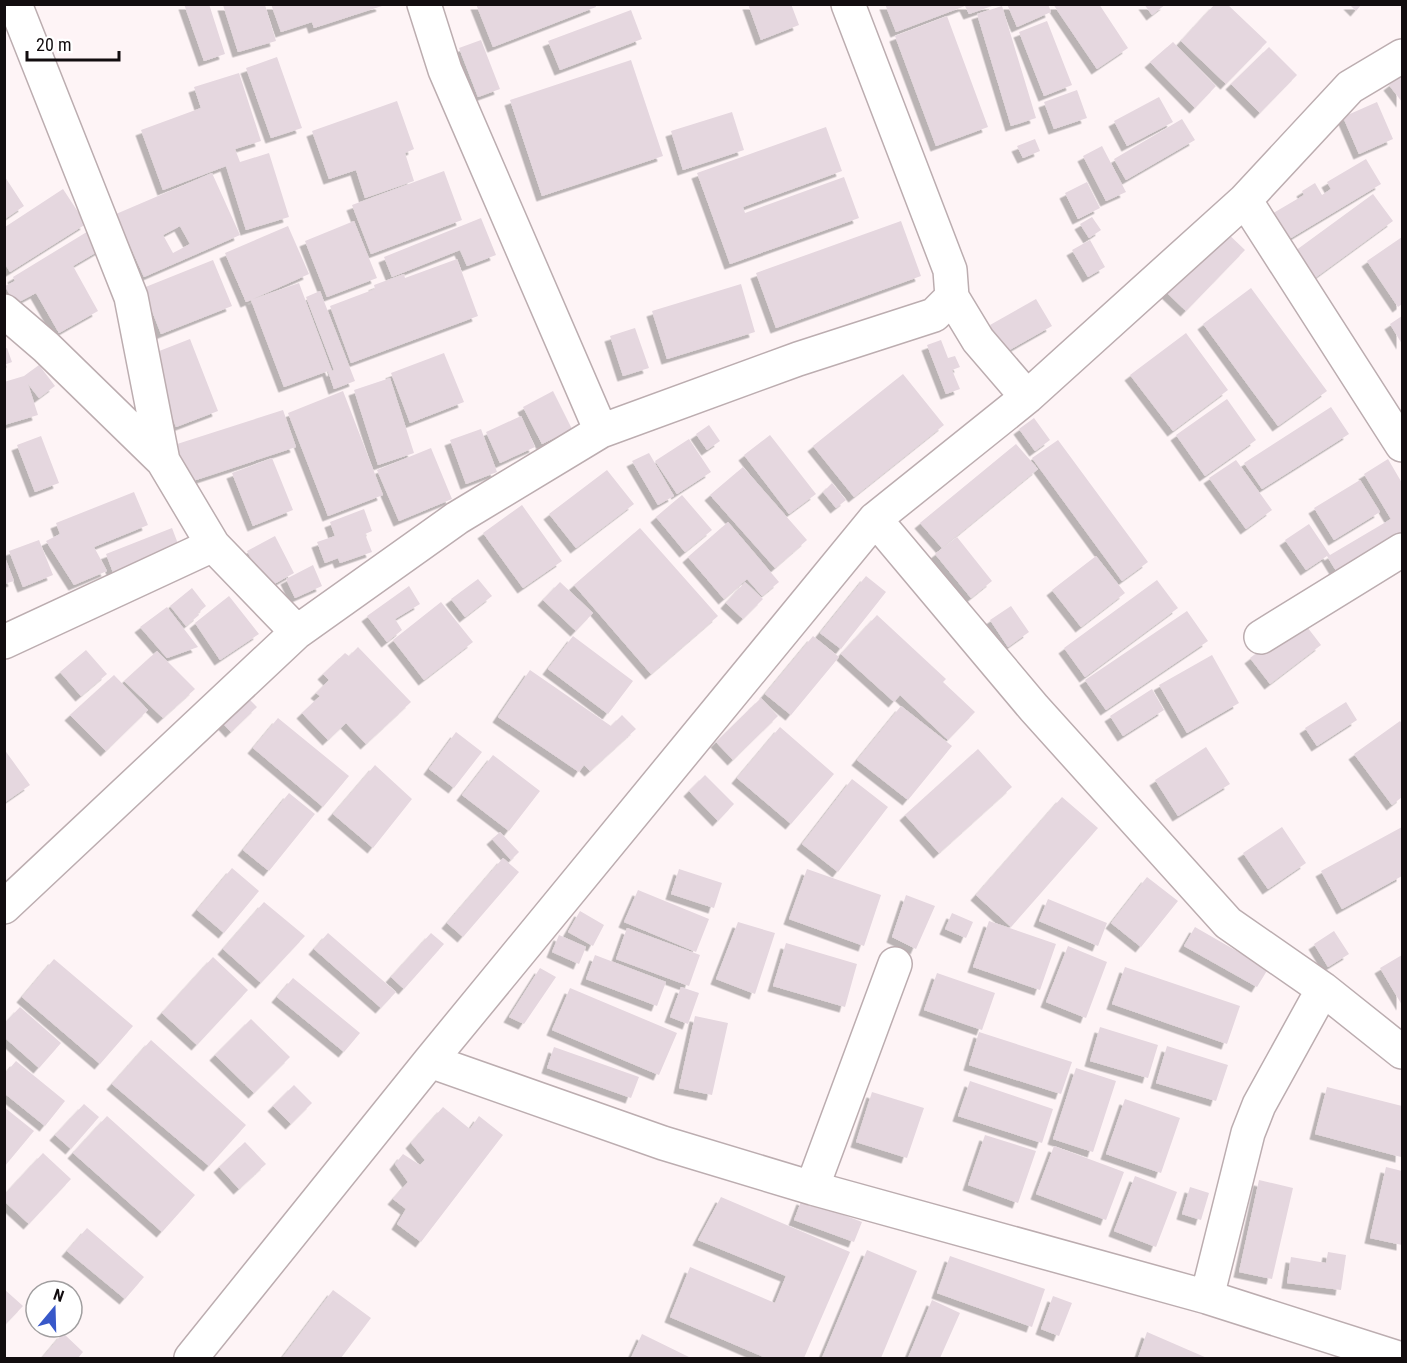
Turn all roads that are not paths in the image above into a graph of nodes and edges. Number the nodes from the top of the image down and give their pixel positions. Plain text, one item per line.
1 (15, 4) edge
2 (424, 4) edge
3 (848, 4) edge
4 (1402, 56) edge
5 (1245, 200) junction
6 (952, 297) junction
7 (4, 311) edge
8 (1027, 397) junction
9 (601, 431) junction
10 (1402, 445) edge
11 (163, 461) junction
12 (875, 519) junction
13 (213, 545) junction
14 (1402, 550) edge
15 (297, 632) junction
16 (1261, 637) dead end
17 (4, 642) edge
18 (4, 908) edge
19 (895, 964) dead end
20 (1323, 989) junction
21 (1402, 1052) edge
22 (430, 1061) junction
23 (812, 1188) junction
24 (1207, 1297) junction
25 (191, 1359) edge
26 (1398, 1359) edge

1 - 11 street
2 - 9 street
3 - 6 street
4 - 5 street
5 - 8 street
5 - 10 street
6 - 8 street
6 - 9 street
7 - 11 street
8 - 12 street
9 - 15 street
11 - 13 street
12 - 20 street
12 - 22 street
13 - 15 street
13 - 17 street
14 - 16 street
15 - 18 street
19 - 23 street
20 - 21 street
20 - 24 street
22 - 23 street
22 - 25 street
23 - 24 street
24 - 26 street

